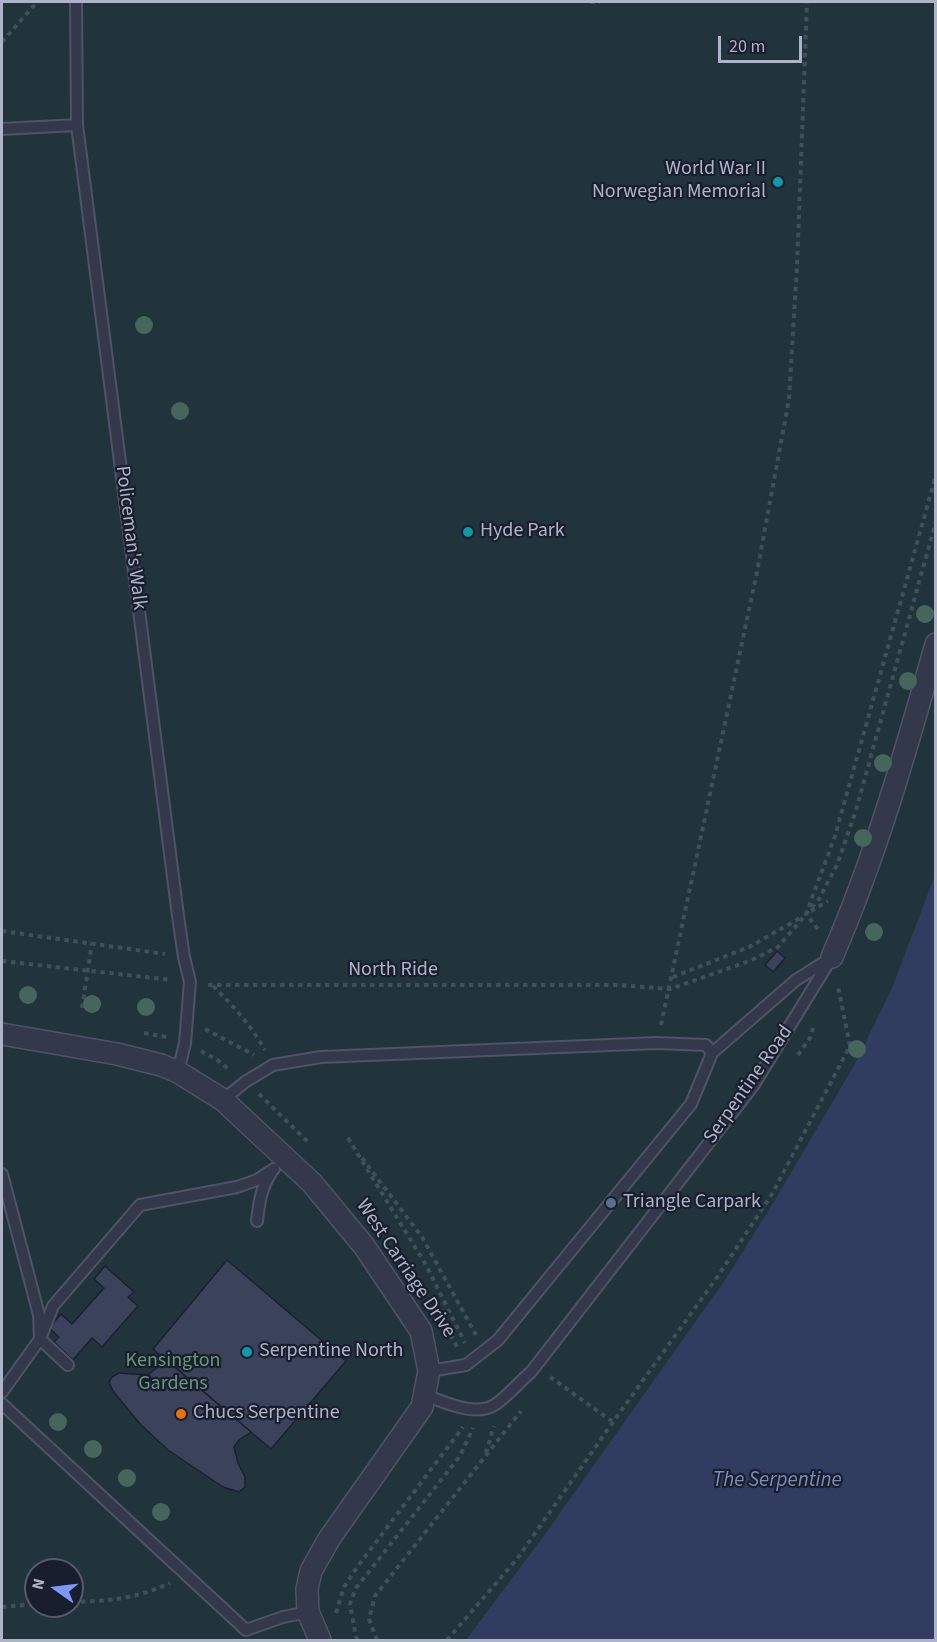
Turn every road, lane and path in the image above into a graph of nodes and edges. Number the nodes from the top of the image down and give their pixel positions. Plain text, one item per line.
1 (37, 2) edge
2 (76, 2) edge
3 (590, 2) edge
4 (600, 2) edge
5 (807, 2) edge
6 (2, 42) edge
7 (77, 126) junction
8 (2, 129) edge
9 (936, 475) edge
10 (936, 521) edge
11 (936, 644) edge
12 (865, 877) junction
13 (806, 914) junction
14 (2, 931) edge
15 (92, 943) junction
16 (184, 957) junction
17 (832, 957) junction
18 (2, 961) edge
19 (89, 971) junction
20 (673, 977) junction
21 (190, 982) junction
22 (213, 986) junction
23 (670, 989) junction
24 (82, 1008) dead end
25 (188, 1020) junction
26 (139, 1033) dead end
27 (2, 1034) edge
28 (185, 1043) junction
29 (657, 1043) junction
30 (712, 1053) junction
31 (273, 1065) junction
32 (178, 1072) junction
33 (245, 1082) junction
34 (223, 1100) junction
35 (312, 1146) dead end
36 (279, 1163) junction
37 (2, 1174) edge
38 (257, 1221) dead end
39 (402, 1225) dead end
40 (443, 1323) dead end
41 (40, 1339) junction
42 (485, 1350) junction
43 (68, 1365) dead end
44 (466, 1365) junction
45 (429, 1371) junction
46 (548, 1376) dead end
47 (2, 1392) edge
48 (424, 1395) junction
49 (2, 1404) edge
50 (472, 1410) junction
51 (613, 1422) junction
52 (187, 1576) junction
53 (84, 1602) edge
54 (24, 1605) edge
55 (2, 1607) edge
56 (308, 1612) junction
57 (335, 1618) dead end
58 (320, 1641) edge
59 (447, 1641) edge

1 - 6 path
2 - 7 lane, Policeman's Walk
3 - 4 path
5 - 20 path
7 - 8 lane
7 - 16 lane, Policeman's Walk
9 - 13 path
10 - 13 path
11 - 12 street, Serpentine Road
12 - 13 path
12 - 17 street, Serpentine Road
13 - 17 path
13 - 20 path
13 - 23 path, North Ride
14 - 15 path
15 - 16 path
15 - 19 path
16 - 21 lane, Policeman's Walk
17 - 30 lane
17 - 50 lane, Serpentine Road
17 - 51 path
18 - 19 path, North Ride
19 - 21 path, North Ride
19 - 24 path
20 - 23 path
21 - 22 path, North Ride
21 - 25 lane, Policeman's Walk
22 - 23 path, North Ride
22 - 31 path
23 - 29 path
25 - 28 lane, Policeman's Walk
25 - 31 path
26 - 28 path
27 - 32 street, West Carriage Drive
28 - 32 lane, Policeman's Walk
28 - 33 path
29 - 30 lane
29 - 31 lane
30 - 42 lane
31 - 33 lane
32 - 34 street, West Carriage Drive
33 - 34 lane
33 - 35 path
34 - 36 street, West Carriage Drive
36 - 38 lane
36 - 41 lane
36 - 45 street, West Carriage Drive
37 - 41 lane
39 - 42 path
40 - 44 path, West Carriage Drive
41 - 43 lane
41 - 47 lane
42 - 44 lane
44 - 45 lane
45 - 48 street, West Carriage Drive
46 - 51 path
48 - 50 lane
48 - 56 street, West Carriage Drive
49 - 52 lane
50 - 57 path
51 - 59 path
52 - 53 path
52 - 56 lane
54 - 55 path
56 - 58 street, West Carriage Drive

